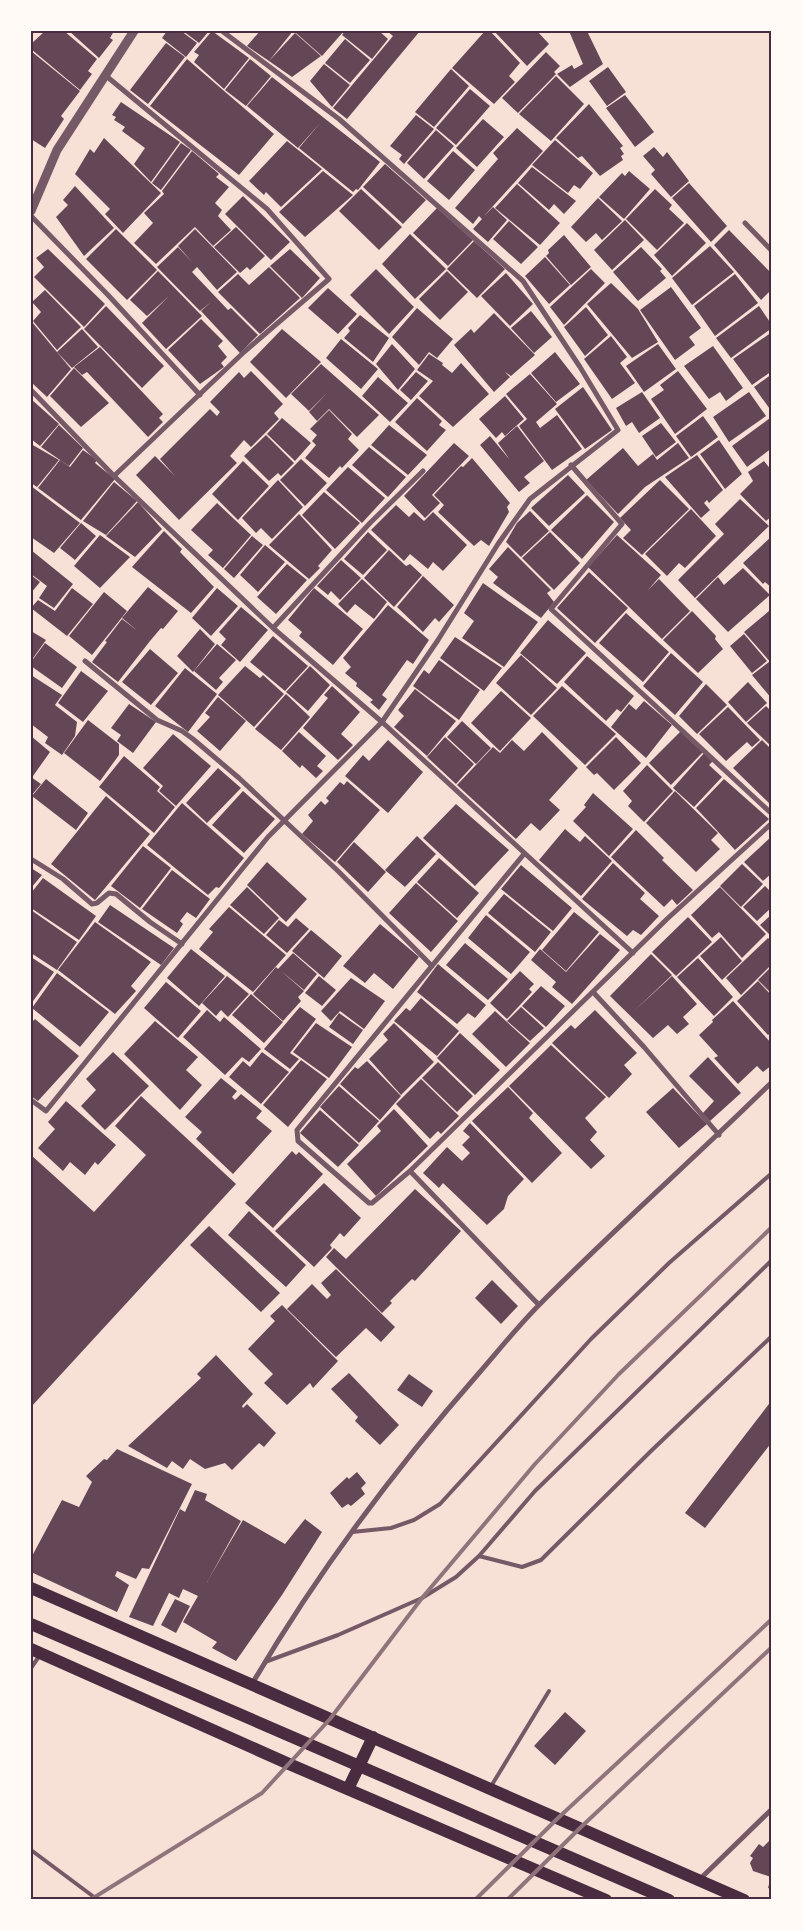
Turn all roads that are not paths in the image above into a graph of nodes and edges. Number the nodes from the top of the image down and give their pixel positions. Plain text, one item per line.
1 (134, 31) edge
2 (222, 31) edge
3 (105, 75) junction
4 (31, 211) edge
5 (31, 216) edge
6 (745, 223) dead end
7 (772, 251) edge
8 (31, 390) edge
9 (200, 395) junction
10 (571, 465) junction
11 (423, 471) dead end
12 (114, 476) junction
13 (273, 628) junction
14 (85, 661) dead end
15 (382, 722) junction
16 (772, 814) edge
17 (285, 820) junction
18 (772, 823) edge
19 (524, 854) junction
20 (31, 859) edge
21 (182, 944) junction
22 (633, 953) junction
23 (432, 966) junction
24 (593, 992) junction
25 (772, 1082) edge
26 (31, 1100) edge
27 (719, 1135) junction
28 (410, 1171) junction
29 (772, 1173) edge
30 (772, 1260) edge
31 (539, 1305) junction
32 (772, 1336) edge
33 (352, 1532) junction
34 (479, 1556) junction
35 (31, 1588) edge
36 (31, 1624) edge
37 (36, 1651) edge
38 (265, 1662) junction
39 (31, 1668) edge
40 (252, 1684) junction
41 (549, 1691) dead end
42 (373, 1737) junction
43 (490, 1788) junction
44 (348, 1789) junction
45 (772, 1809) edge
46 (31, 1850) edge
47 (700, 1880) junction
48 (98, 1900) edge
49 (606, 1900) edge
50 (669, 1900) edge
51 (744, 1900) edge

1 - 3 street
2 - 10 street
3 - 4 street
3 - 9 street
5 - 9 street
6 - 7 street
8 - 12 street
9 - 12 street
10 - 15 street
10 - 16 street
11 - 13 street
12 - 13 street
13 - 15 street
14 - 17 street
15 - 17 street
15 - 19 street
17 - 21 street
17 - 23 street
18 - 22 street
19 - 22 street
19 - 23 street
20 - 21 street
21 - 26 street
22 - 24 street
23 - 28 street
24 - 27 street
24 - 28 street
25 - 27 street
27 - 31 street
28 - 31 street
29 - 33 lane
30 - 34 lane
31 - 33 street
32 - 34 lane
33 - 38 street
34 - 38 lane
35 - 40 main road
36 - 50 main road
37 - 39 lane
37 - 44 main road
38 - 40 street
40 - 42 main road
41 - 43 lane
42 - 43 main road
42 - 44 main road
43 - 47 main road
44 - 49 main road
45 - 47 street
46 - 48 lane
47 - 51 main road

